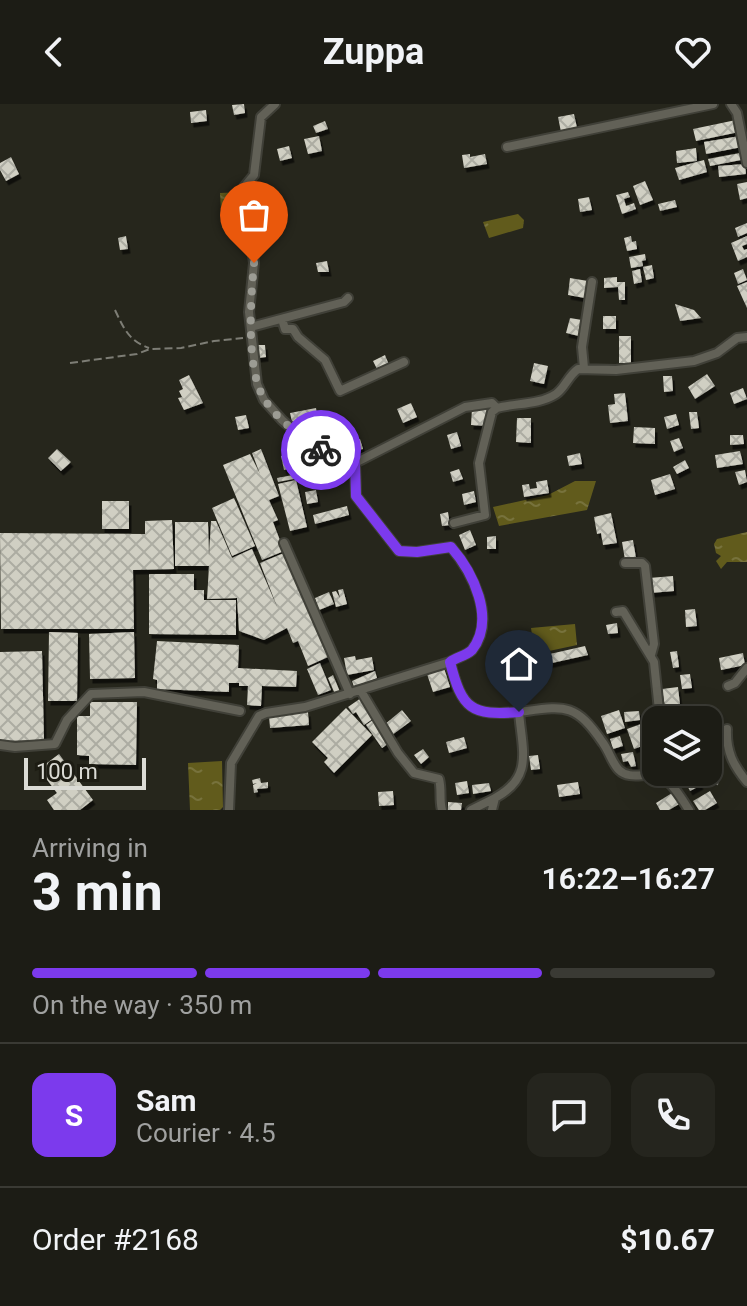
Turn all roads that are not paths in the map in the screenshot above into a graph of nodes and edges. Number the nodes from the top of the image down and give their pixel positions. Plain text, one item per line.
1 (275, 104) edge
2 (713, 104) edge
3 (731, 104) edge
4 (747, 111) edge
5 (737, 113) junction
6 (507, 147) dead end
7 (747, 163) edge
8 (592, 282) dead end
9 (348, 298) dead end
10 (282, 319) junction
11 (251, 332) junction
12 (747, 337) edge
13 (404, 362) dead end
14 (584, 368) junction
15 (497, 408) junction
16 (355, 463) junction
17 (454, 523) dead end
18 (284, 543) dead end
19 (625, 563) dead end
20 (616, 612) dead end
21 (651, 655) junction
22 (450, 662) junction
23 (747, 668) edge
24 (728, 686) dead end
25 (361, 691) junction
26 (350, 694) junction
27 (658, 706) edge
28 (240, 711) dead end
29 (519, 712) junction
30 (727, 729) dead end
31 (0, 745) edge
32 (642, 776) edge
33 (747, 782) edge
34 (672, 786) edge
35 (495, 798) junction
36 (229, 810) edge
37 (442, 810) edge
38 (471, 810) edge
39 (492, 810) edge
40 (689, 810) edge

1 - 11 street
2 - 6 street
3 - 5 street
4 - 5 street
5 - 7 street
8 - 14 street
9 - 10 street
10 - 11 street
10 - 13 street
11 - 16 street
12 - 14 street
14 - 15 street
15 - 16 street
15 - 17 street
16 - 22 street
18 - 26 street
19 - 21 street
20 - 21 street
21 - 27 street
22 - 25 street
22 - 29 street
23 - 24 street
25 - 26 street
25 - 37 street
26 - 36 street
28 - 31 street
29 - 32 street
29 - 35 street
30 - 33 street
34 - 40 street
35 - 38 street
35 - 39 street

